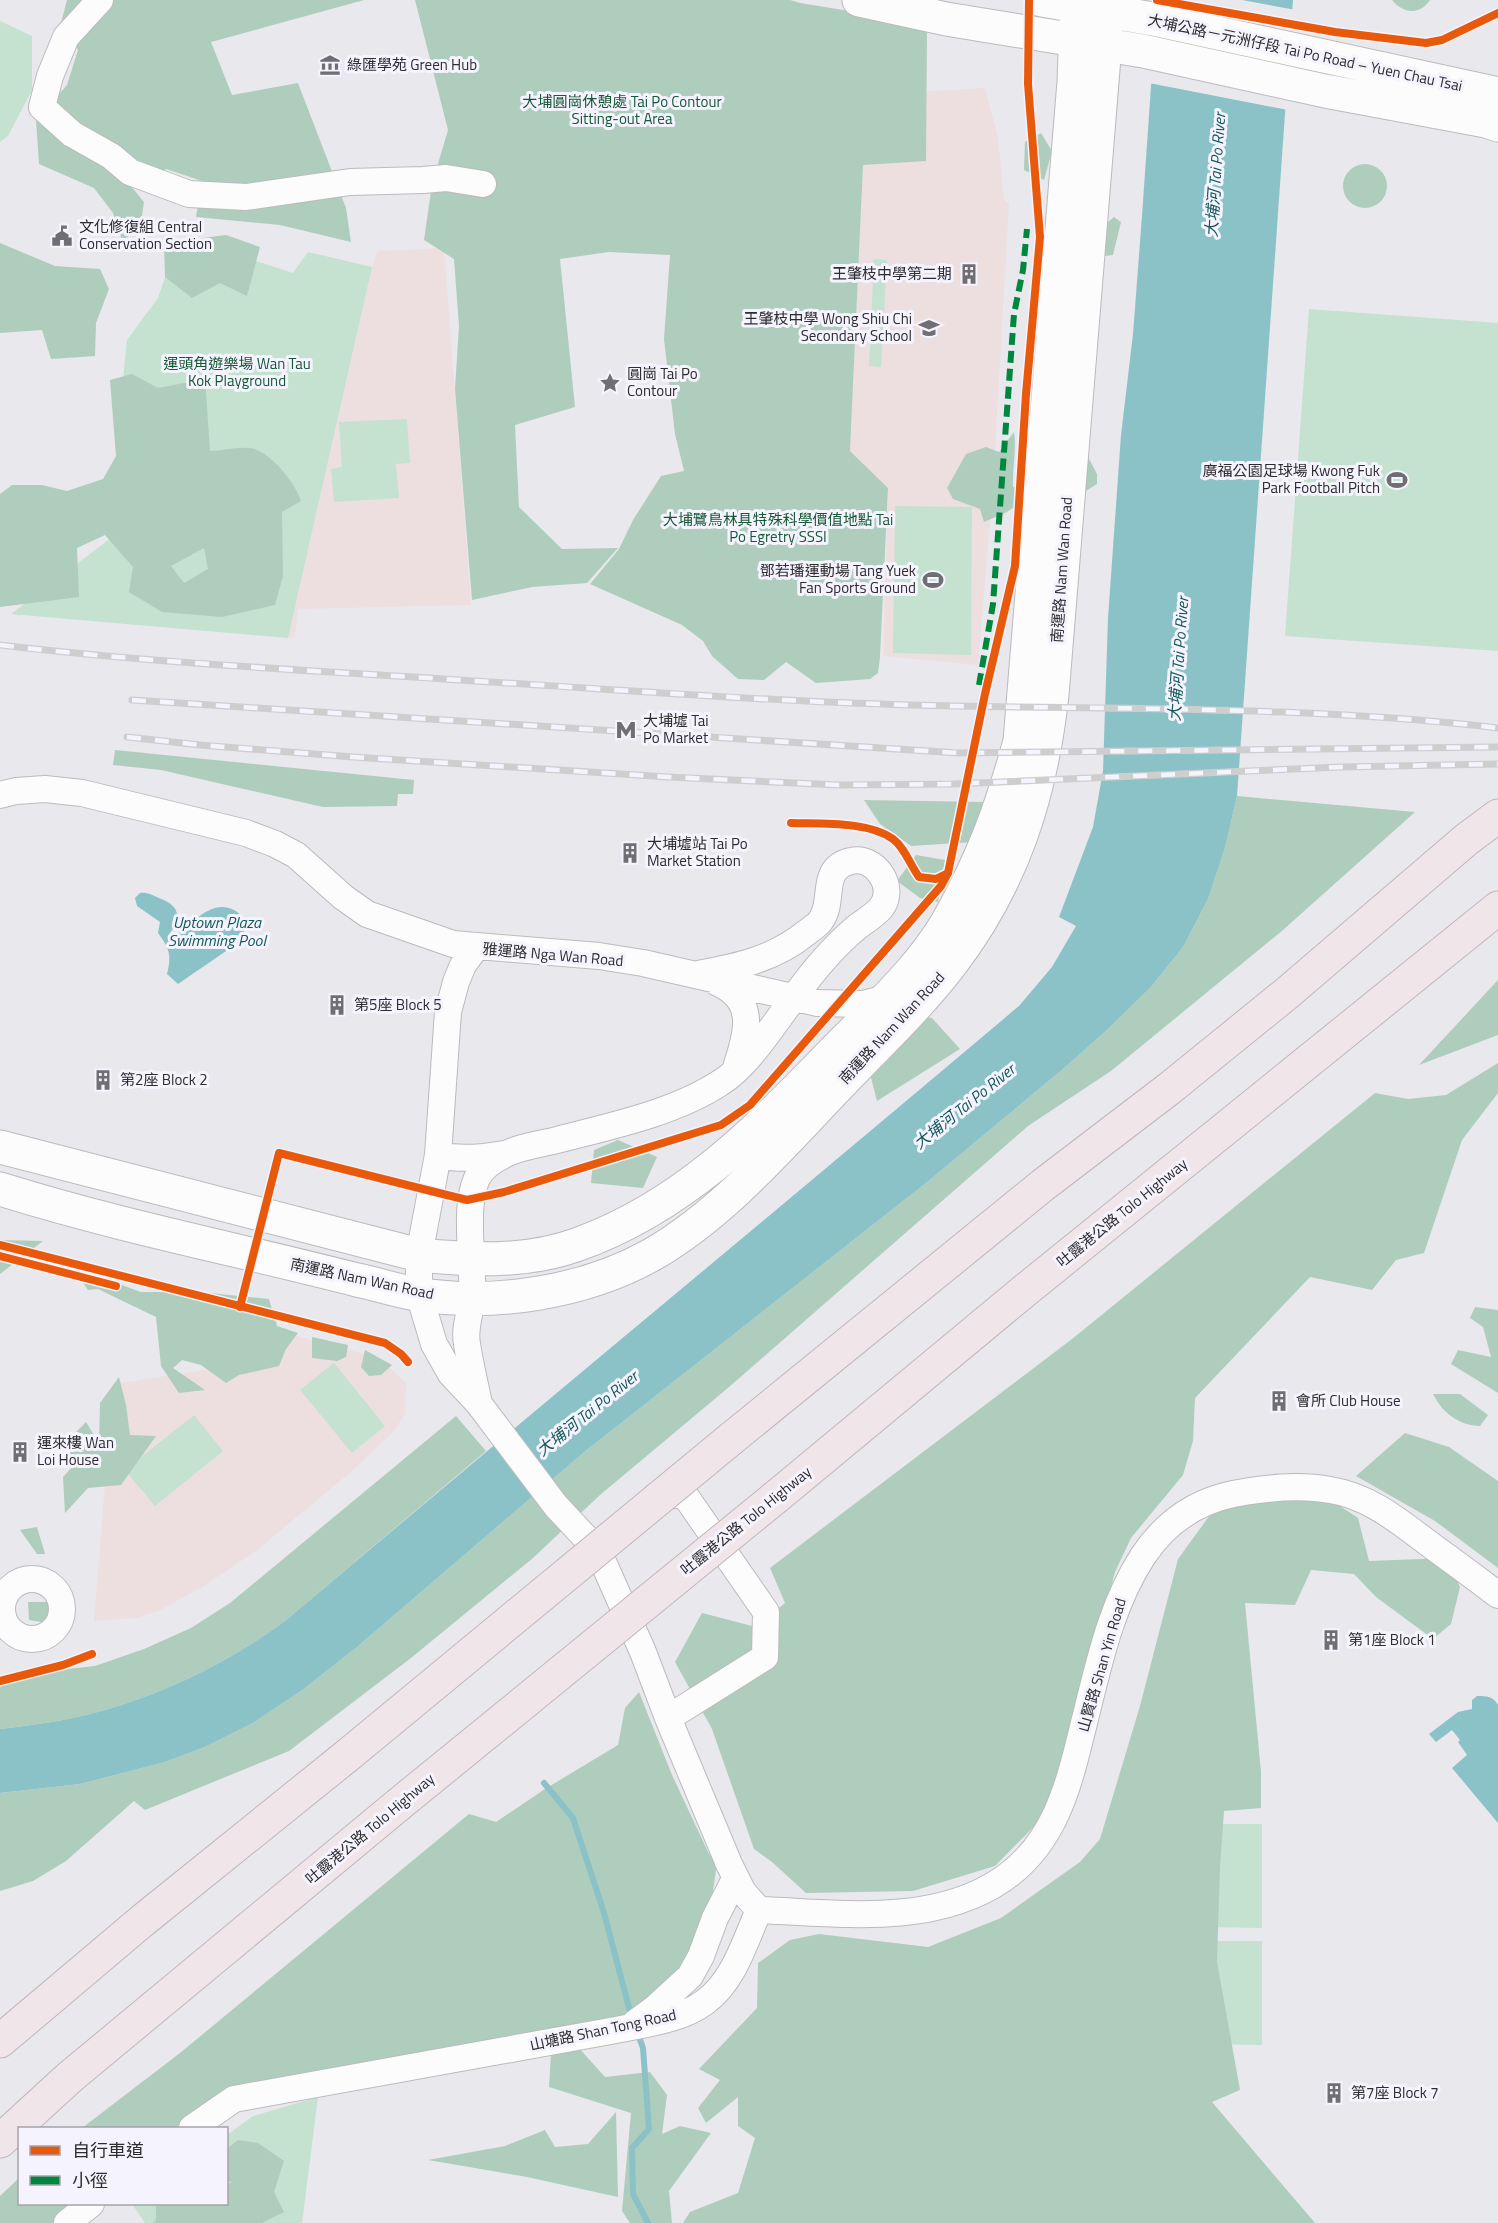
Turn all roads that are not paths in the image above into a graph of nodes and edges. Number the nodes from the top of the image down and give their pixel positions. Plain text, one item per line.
1 (100, 0) edge
2 (859, 0) edge
3 (1042, 0) edge
4 (1091, 4) edge
5 (1091, 42) junction
6 (1498, 94) edge
7 (1498, 125) edge
8 (483, 184) dead end
9 (0, 795) edge
10 (1498, 816) edge
11 (1498, 908) edge
12 (476, 947) junction
13 (826, 956) junction
14 (698, 974) junction
15 (793, 998) junction
16 (886, 998) junction
17 (843, 1005) junction
18 (735, 1070) junction
19 (0, 1147) edge
20 (510, 1152) junction
21 (438, 1155) junction
22 (0, 1189) edge
23 (420, 1255) junction
24 (471, 1260) junction
25 (418, 1294) junction
26 (472, 1298) junction
27 (479, 1404) junction
28 (586, 1538) junction
29 (1498, 1595) edge
30 (668, 1718) junction
31 (735, 1879) junction
32 (759, 1910) junction
33 (634, 2025) junction
34 (0, 2041) edge
35 (193, 2127) edge
36 (0, 2141) edge
37 (90, 2205) edge
38 (67, 2223) edge

1 - 8 street
2 - 5 main road, 大埔公路－元洲仔段 Tai Po Road – Yuen Chau Tsai
3 - 4 main road, 大埔公路－元洲仔段 Tai Po Road – Yuen Chau Tsai
4 - 5 main road, 南運路 Nam Wan Road
4 - 6 main road, 大埔公路－元洲仔段 Tai Po Road – Yuen Chau Tsai
5 - 7 main road, 大埔公路－元洲仔段 Tai Po Road – Yuen Chau Tsai
5 - 16 main road, 南運路 Nam Wan Road
5 - 26 main road, 南運路 Nam Wan Road
9 - 12 street
10 - 34 highway, bridge
11 - 36 highway, 吐露港公路 Tolo Highway, bridge
12 - 14 street, 雅運路 Nga Wan Road
12 - 21 street, 雅運路 Nga Wan Road
13 - 14 street, 雅運路 Nga Wan Road
13 - 15 street, 雅運路 Nga Wan Road
13 - 17 street
14 - 15 street, 雅運路 Nga Wan Road
14 - 18 street, 雅運路 Nga Wan Road
15 - 17 street, 雅運路 Nga Wan Road
15 - 18 street, 雅運路 Nga Wan Road
16 - 17 street, 雅運路 Nga Wan Road
16 - 24 main road, 南運路 Nam Wan Road
18 - 20 street, 雅運路 Nga Wan Road
19 - 23 main road, 南運路 Nam Wan Road
20 - 21 street, 雅運路 Nga Wan Road
20 - 24 street, 雅運路 Nga Wan Road
21 - 23 street, 雅運路 Nga Wan Road
22 - 25 main road, 南運路 Nam Wan Road
23 - 24 main road, 南運路 Nam Wan Road
23 - 25 street, 雅運路 Nga Wan Road
24 - 26 street, 雅運路 Nga Wan Road
25 - 26 main road, 南運路 Nam Wan Road
25 - 27 street
26 - 27 street
27 - 28 street
28 - 30 street
28 - 30 street
29 - 32 street, 山賢路 Shan Yin Road
30 - 31 street
31 - 32 street
31 - 33 street
32 - 33 street, 山塘路 Shan Tong Road
33 - 35 street, 山塘路 Shan Tong Road
37 - 38 street

